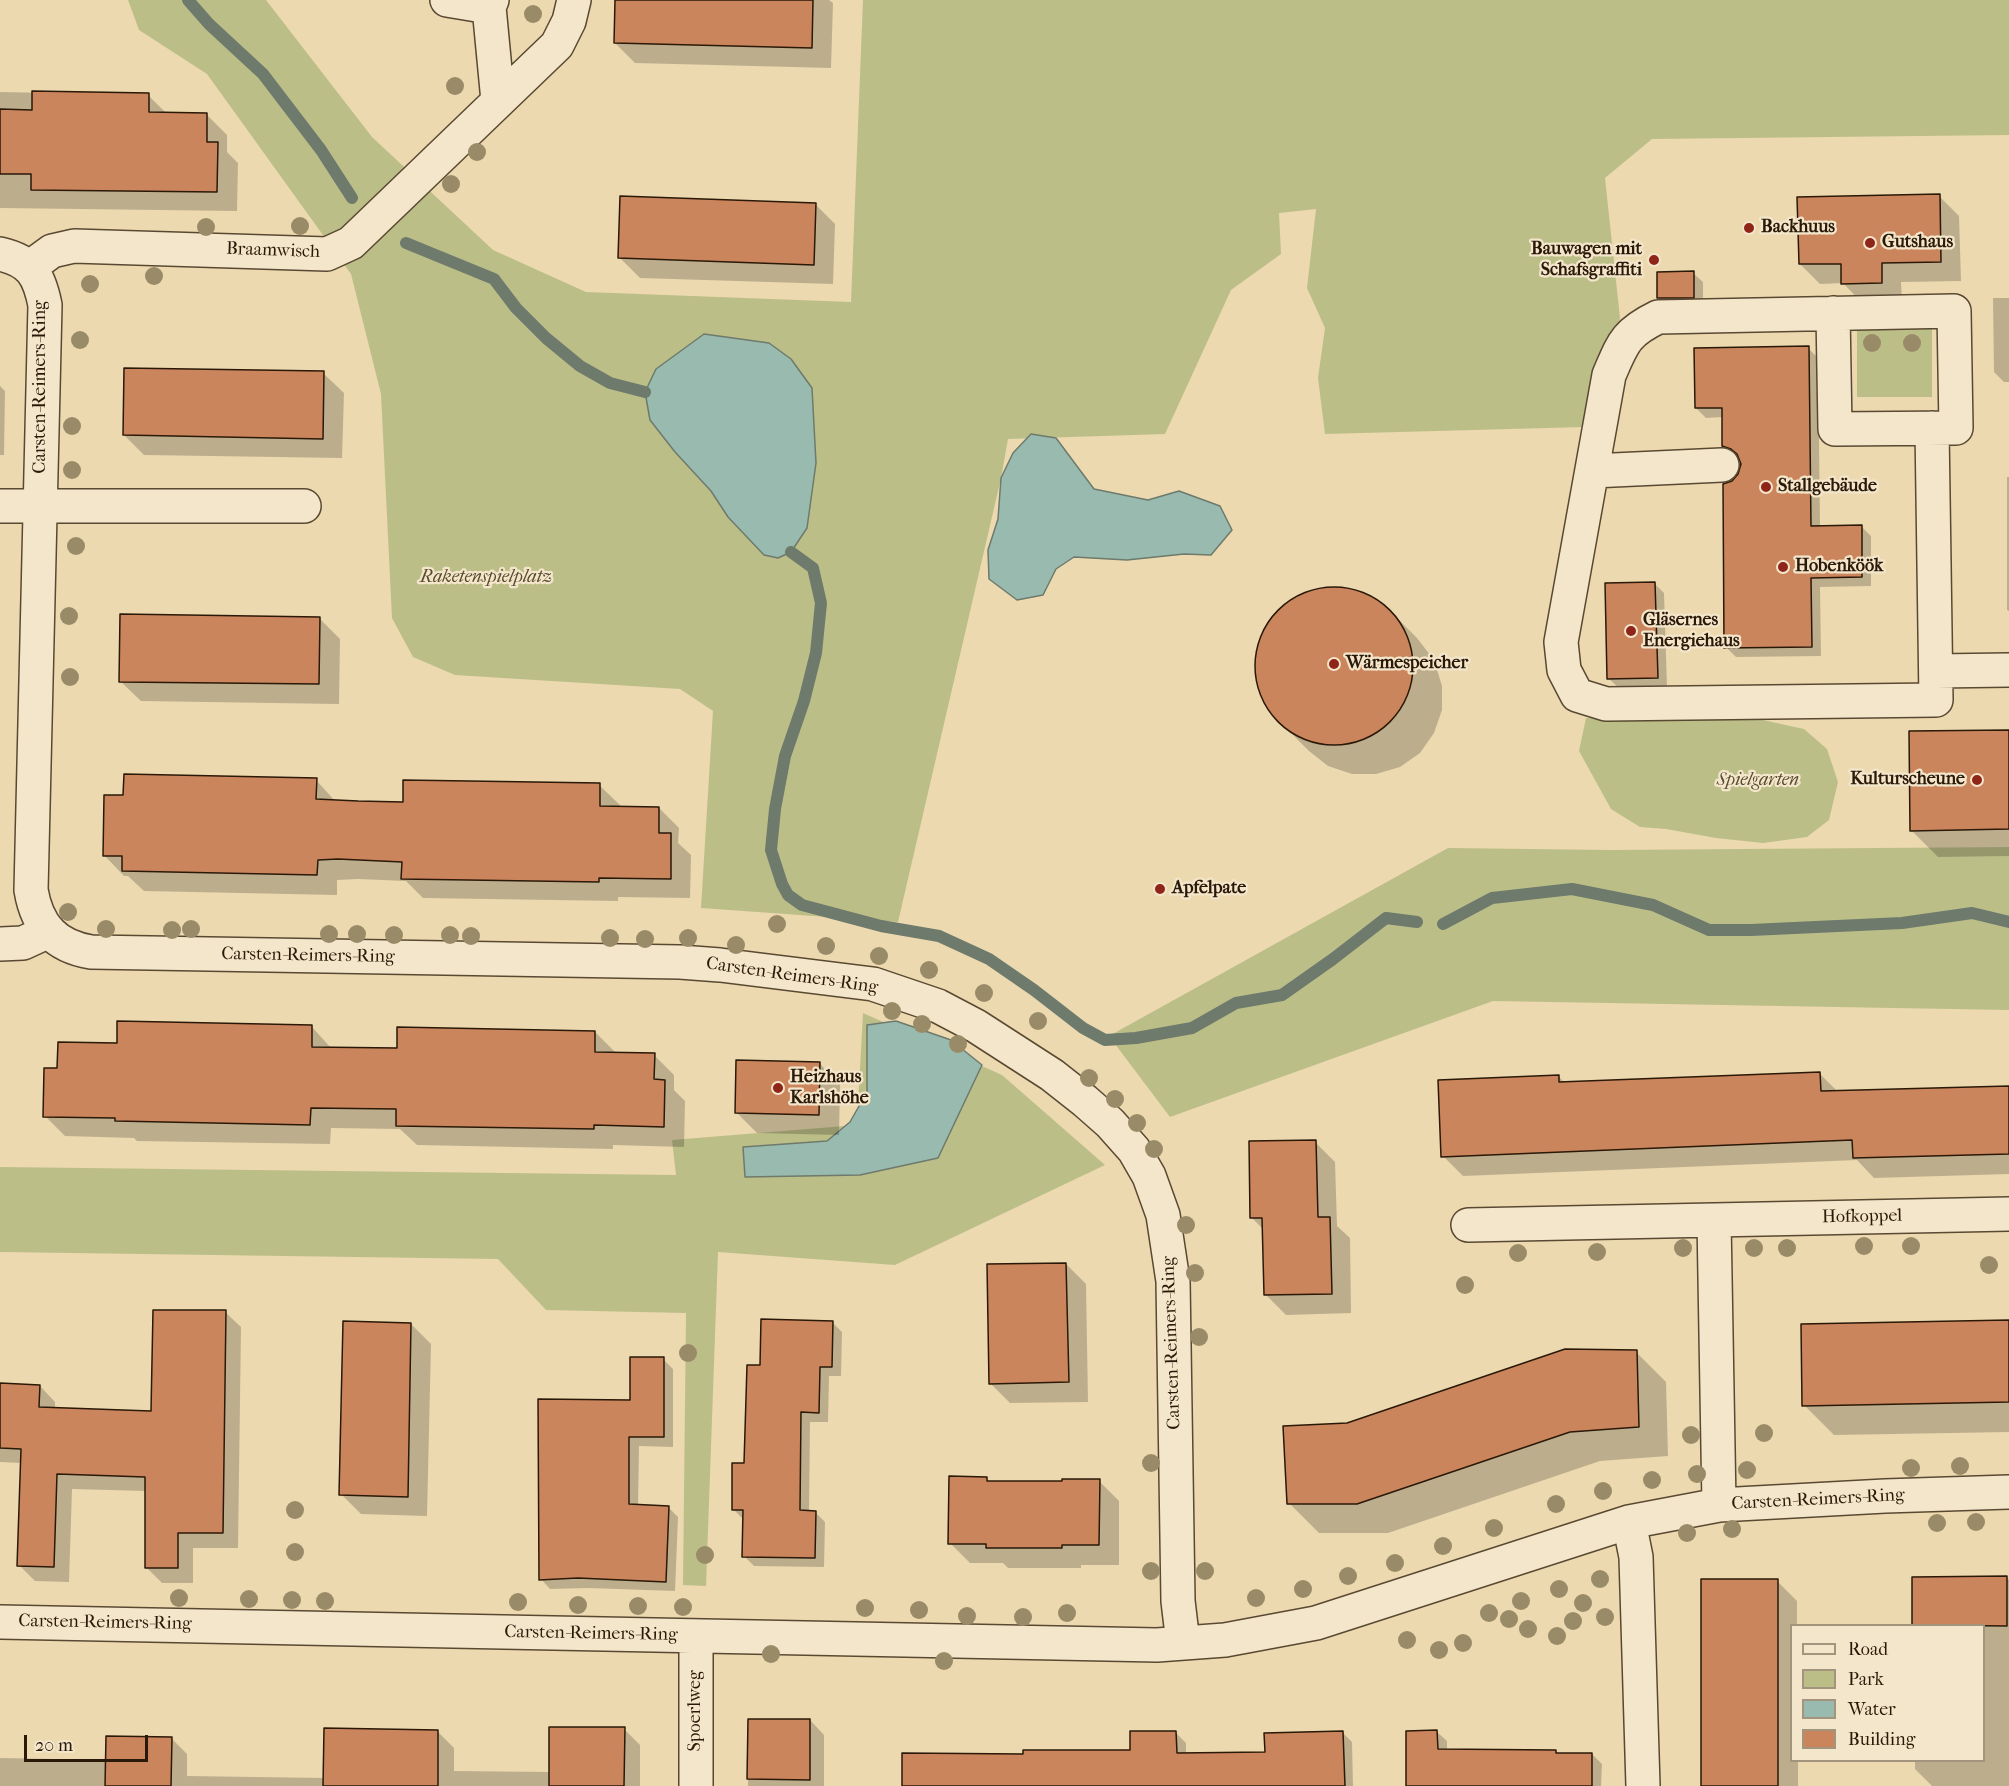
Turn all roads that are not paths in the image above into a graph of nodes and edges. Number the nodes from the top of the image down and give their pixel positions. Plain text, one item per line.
1 (447, 0) edge
2 (574, 0) edge
3 (491, 4) edge
4 (498, 101) junction
5 (0, 254) edge
6 (30, 267) junction
7 (1833, 313) junction
8 (1932, 428) junction
9 (1722, 465) dead end
10 (1592, 471) junction
11 (0, 506) edge
12 (40, 507) junction
13 (304, 507) dead end
14 (2009, 670) edge
15 (1936, 671) junction
16 (49, 931) junction
17 (0, 944) edge
18 (2009, 1214) edge
19 (1714, 1220) junction
20 (1468, 1225) dead end
21 (2009, 1492) edge
22 (1719, 1505) junction
23 (1629, 1522) junction
24 (0, 1622) edge
25 (696, 1636) junction
26 (1183, 1643) junction
27 (696, 1786) edge
28 (1643, 1786) edge

1 - 3 street
2 - 4 street, Braamwisch
3 - 4 street
4 - 6 street, Braamwisch
5 - 6 street
6 - 12 street, Carsten-Reimers-Ring
7 - 8 street
7 - 8 street
7 - 10 street
8 - 15 street
9 - 10 street
10 - 15 street
11 - 12 street
12 - 13 street
12 - 16 street, Carsten-Reimers-Ring
14 - 15 street
16 - 17 street
16 - 26 street, Carsten-Reimers-Ring
18 - 19 street, Hofkoppel
19 - 20 street, Hofkoppel
19 - 22 street
21 - 22 street, Carsten-Reimers-Ring
22 - 23 street, Carsten-Reimers-Ring
23 - 26 street, Carsten-Reimers-Ring
23 - 28 street
24 - 25 street, Carsten-Reimers-Ring
25 - 26 street, Carsten-Reimers-Ring
25 - 27 street, Spoerlweg

